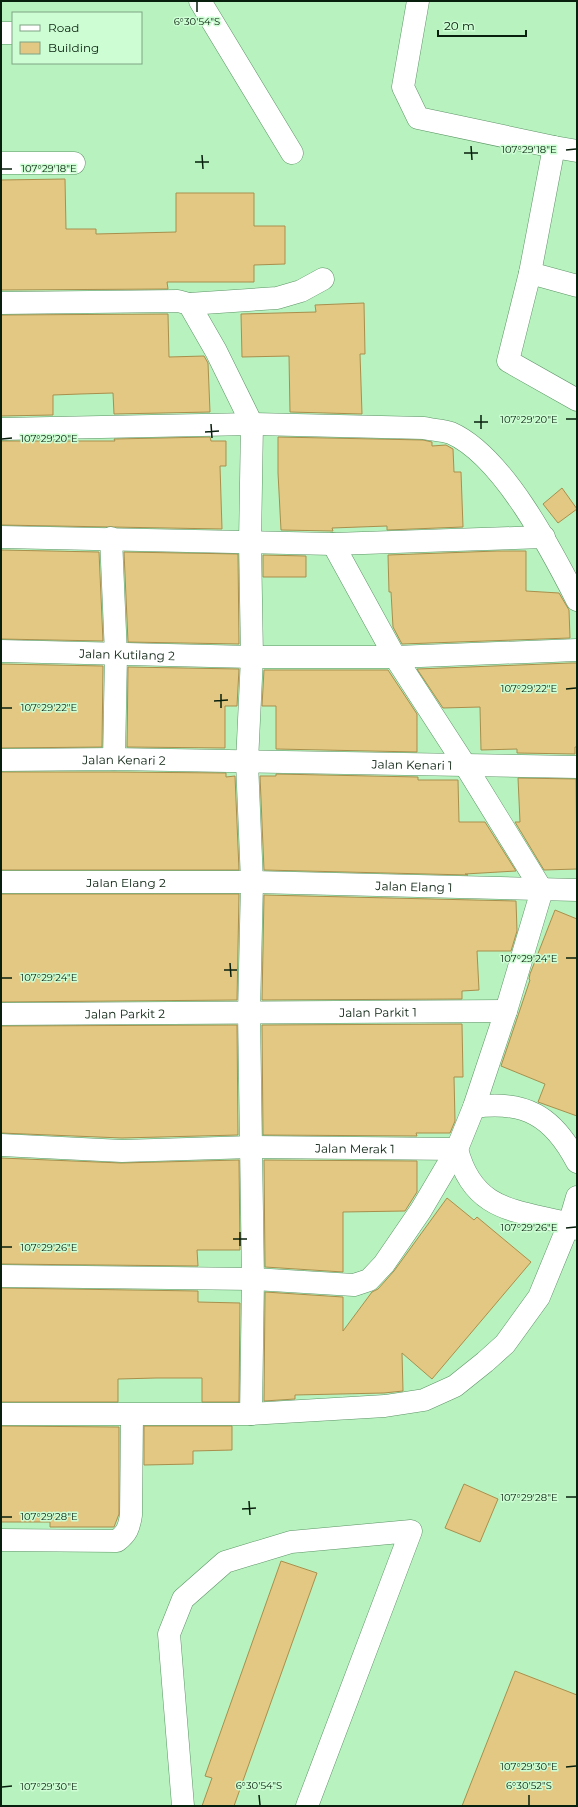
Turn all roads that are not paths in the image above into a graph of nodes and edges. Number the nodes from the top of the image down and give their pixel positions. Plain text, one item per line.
1 (200, 1) edge
2 (418, 1) edge
3 (1, 33) edge
4 (12, 33) edge
5 (554, 147) junction
6 (577, 152) edge
7 (292, 153) dead end
8 (1, 163) edge
9 (74, 163) dead end
10 (530, 273) junction
11 (323, 279) dead end
12 (577, 286) edge
13 (1, 303) edge
14 (189, 304) junction
15 (577, 400) edge
16 (252, 424) junction
17 (1, 429) edge
18 (1, 537) edge
19 (544, 537) junction
20 (111, 538) junction
21 (250, 542) junction
22 (333, 544) junction
23 (577, 600) edge
24 (577, 650) edge
25 (1, 651) edge
26 (116, 655) junction
27 (395, 656) junction
28 (252, 657) junction
29 (114, 759) junction
30 (1, 760) edge
31 (246, 762) junction
32 (465, 765) junction
33 (577, 767) edge
34 (1, 882) edge
35 (252, 882) junction
36 (542, 890) junction
37 (577, 890) edge
38 (506, 1011) junction
39 (250, 1013) junction
40 (1, 1014) edge
41 (474, 1107) junction
42 (1, 1145) edge
43 (252, 1147) junction
44 (457, 1149) junction
45 (577, 1162) edge
46 (577, 1197) edge
47 (573, 1226) edge
48 (1, 1276) edge
49 (253, 1279) junction
50 (1, 1414) edge
51 (251, 1414) junction
52 (132, 1415) junction
53 (1, 1540) edge
54 (183, 1806) edge
55 (307, 1806) edge

1 - 7 street
2 - 5 street
3 - 4 street
5 - 6 street
5 - 10 street
8 - 9 street
10 - 12 street
10 - 15 street
11 - 14 street
13 - 14 street
14 - 16 street
16 - 17 street
16 - 19 street
16 - 21 street
18 - 20 street
19 - 22 street
19 - 23 street
20 - 21 street
20 - 26 street
21 - 22 street
21 - 28 street
22 - 27 street
24 - 27 street, Jalan Kutilang 2
25 - 26 street, Jalan Kutilang 2
26 - 28 street, Jalan Kutilang 2
26 - 29 street
27 - 28 street, Jalan Kutilang 2
27 - 32 street
28 - 31 street
29 - 30 street, Jalan Kenari 2
29 - 31 street, Jalan Kenari 2
31 - 32 street, Jalan Kenari 1
31 - 35 street
32 - 33 street, Jalan Kenari 1
32 - 36 street
34 - 35 street, Jalan Elang 2
35 - 36 street, Jalan Elang 1
35 - 39 street
36 - 37 street, Jalan Elang 1
36 - 38 street
38 - 39 street, Jalan Parkit 1
38 - 41 street
39 - 40 street, Jalan Parkit 2
39 - 43 street
41 - 44 street
41 - 45 street
42 - 43 street, Jalan Merak 1
43 - 44 street, Jalan Merak 1
43 - 49 street
44 - 47 street
44 - 49 street
46 - 47 street
47 - 51 street
48 - 49 street
49 - 51 street
50 - 52 street
51 - 52 street
52 - 53 street
54 - 55 street

